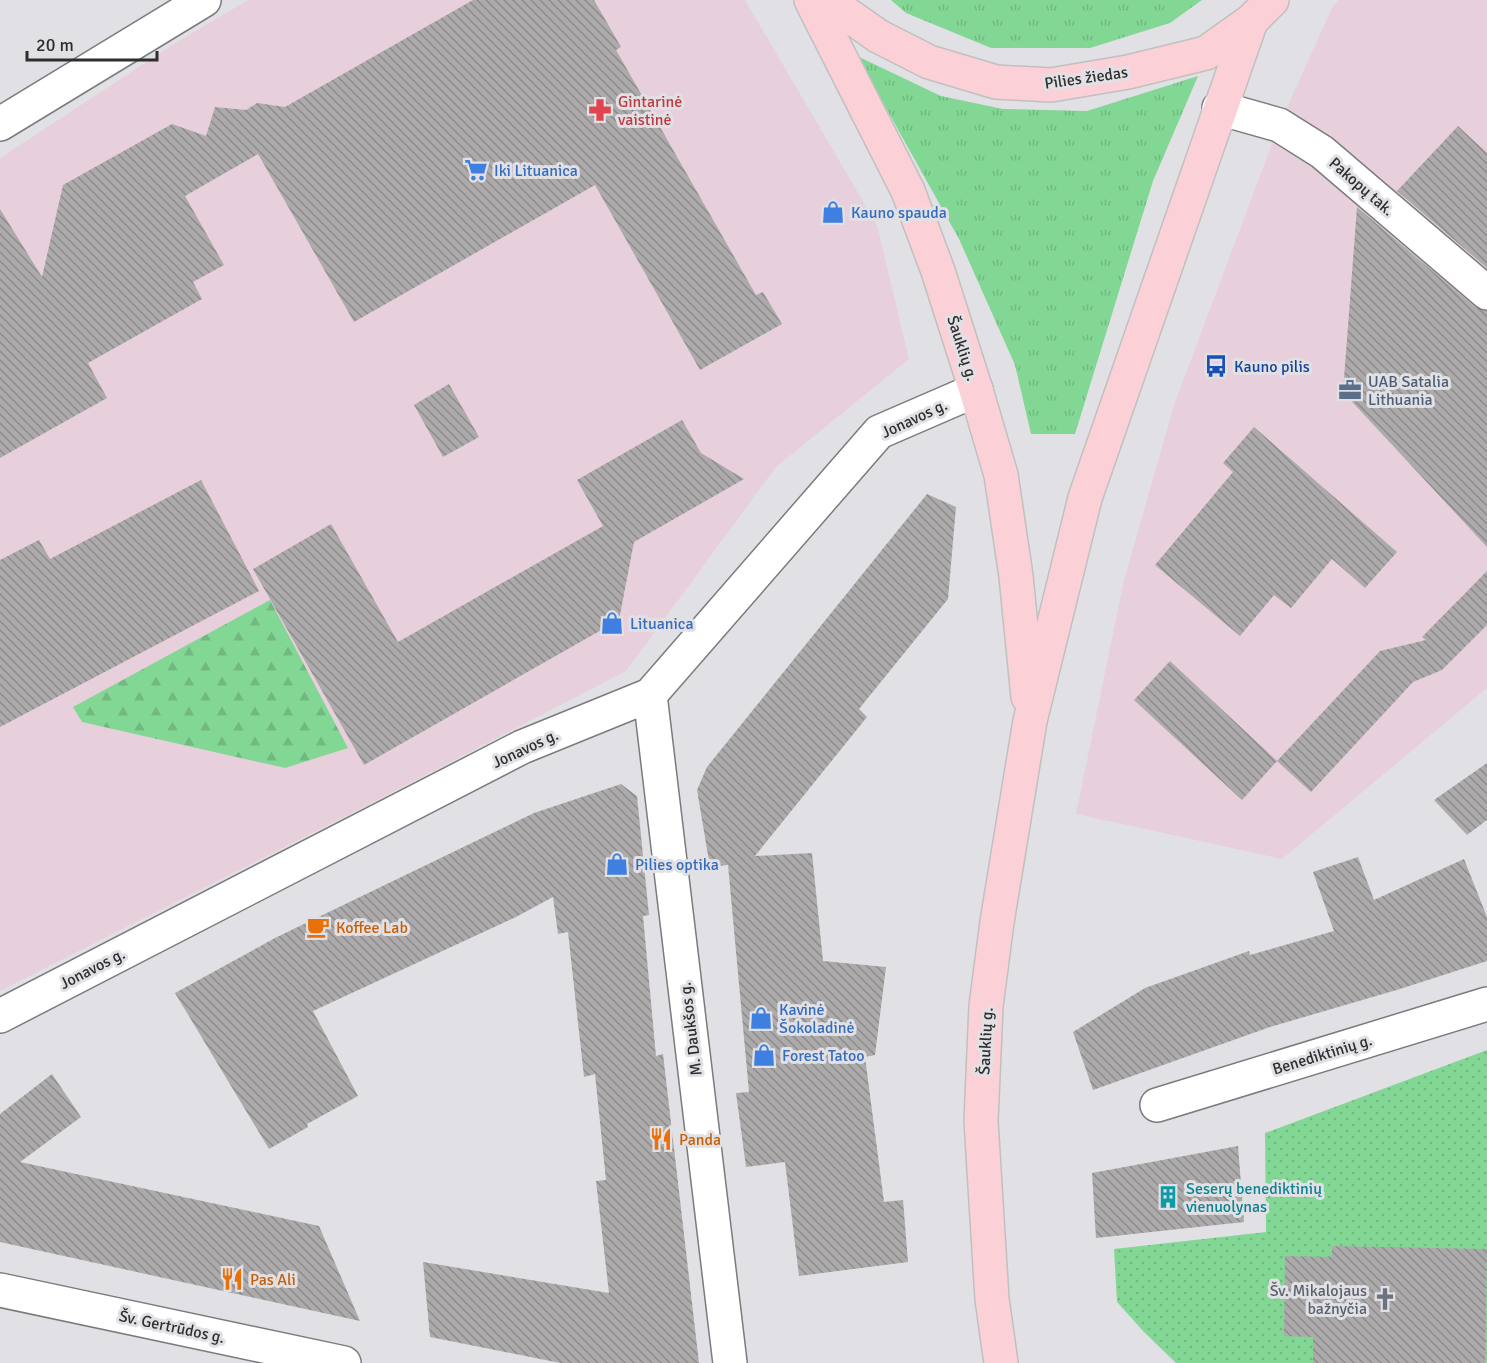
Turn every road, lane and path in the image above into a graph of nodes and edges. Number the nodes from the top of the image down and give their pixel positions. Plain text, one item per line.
1 (204, 0) edge
2 (812, 0) edge
3 (827, 0) edge
4 (1262, 11) edge
5 (1219, 108) junction
6 (0, 124) edge
7 (1487, 293) edge
8 (976, 390) junction
9 (650, 695) junction
10 (1030, 721) junction
11 (1487, 1004) edge
12 (0, 1016) edge
13 (1157, 1105) dead end
14 (0, 1290) edge
15 (344, 1363) edge
16 (730, 1363) edge
17 (1001, 1363) edge

1 - 6 street
2 - 8 main road, Šauklių g.
3 - 4 main road, Pilies žiedas
4 - 5 main road, Šauklių g.
5 - 7 street, Pakopų tak.
5 - 10 main road, Šauklių g.
8 - 9 street, Jonavos g.
8 - 10 main road, Šauklių g.
9 - 12 street, Jonavos g.
9 - 16 street, M. Daukšos g.
10 - 17 main road, Šauklių g.
11 - 13 street, Benediktinių g.
14 - 15 street, Šv. Gertrūdos g.

